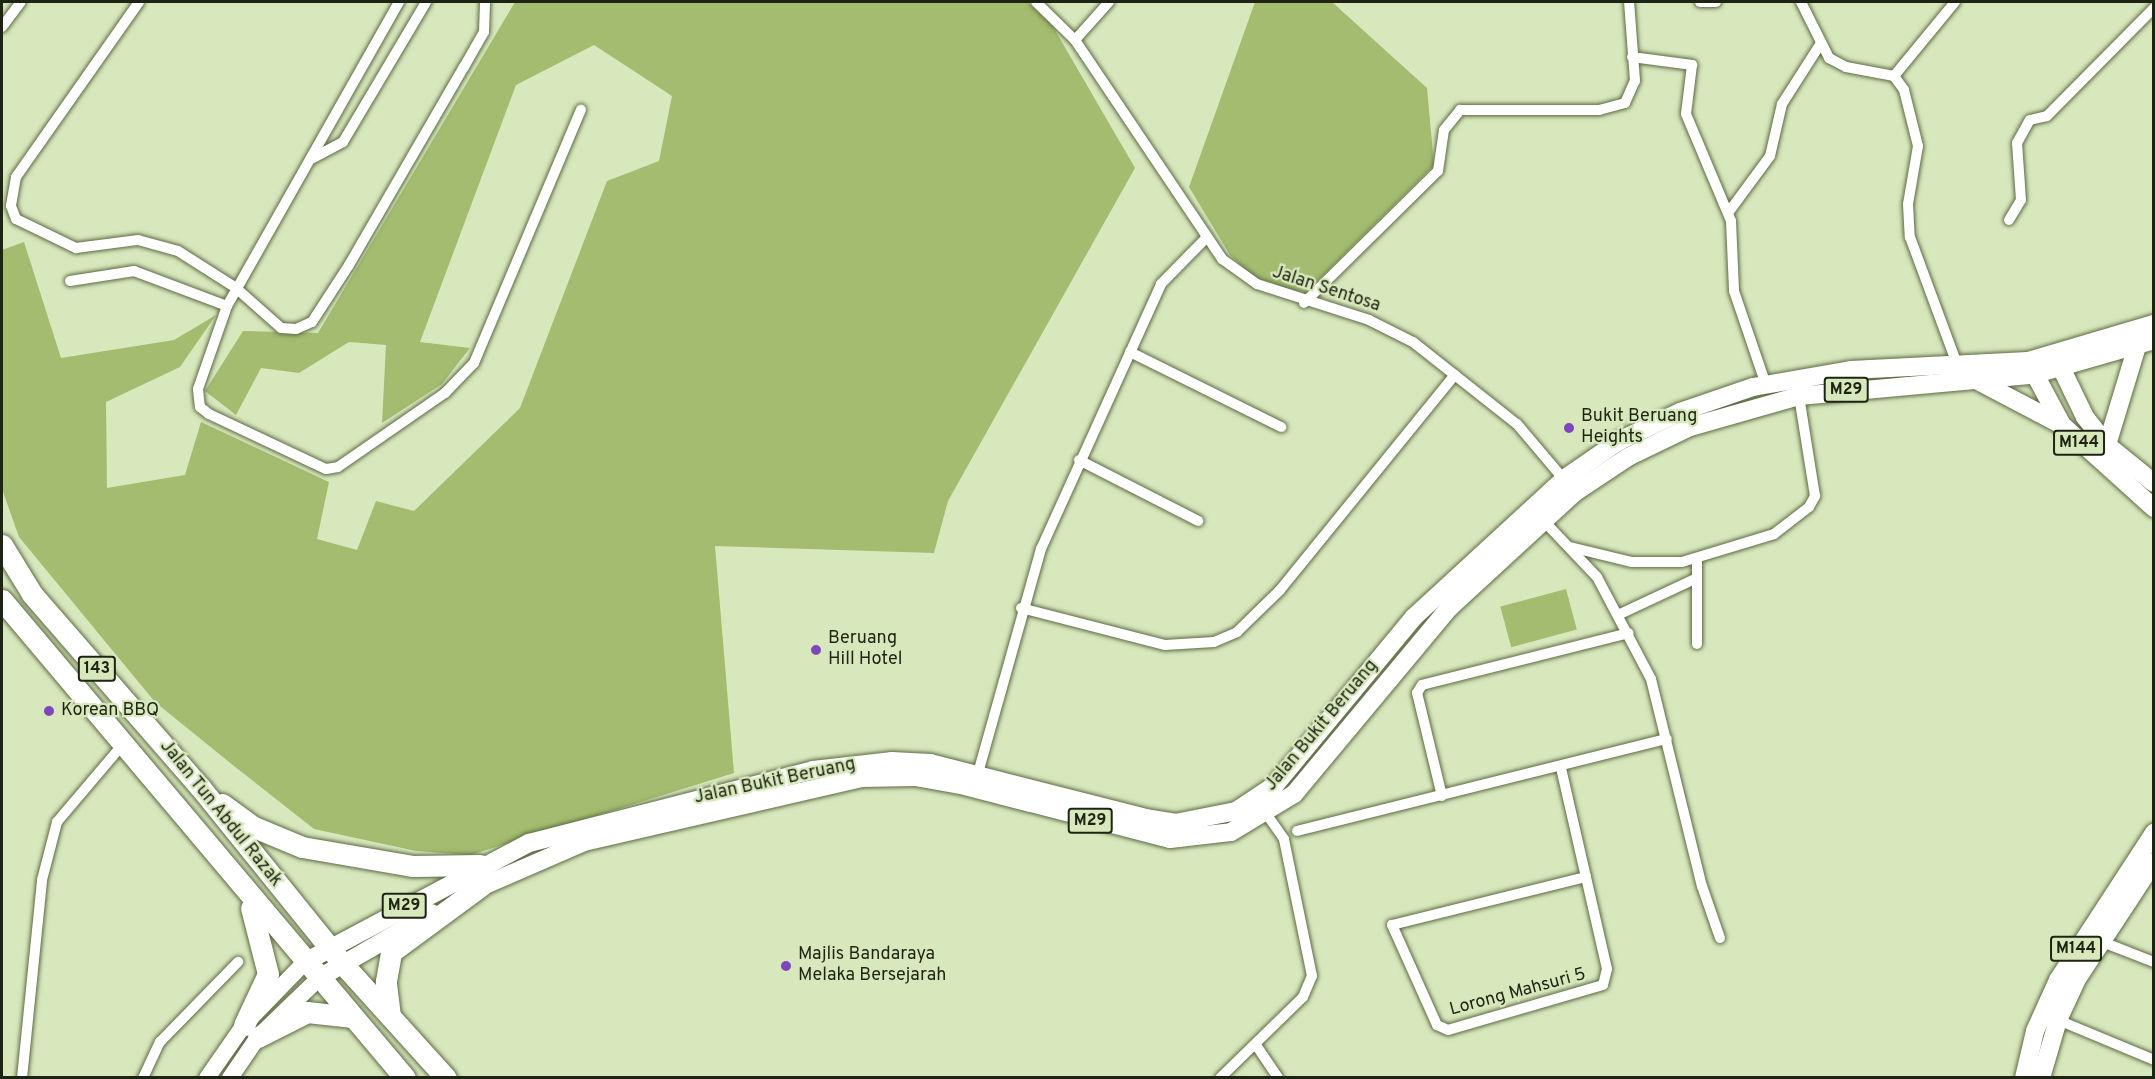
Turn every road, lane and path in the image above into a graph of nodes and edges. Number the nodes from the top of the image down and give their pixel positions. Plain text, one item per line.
1 (21, 2) edge
2 (139, 2) edge
3 (399, 2) edge
4 (426, 2) edge
5 (485, 2) edge
6 (1036, 2) edge
7 (1109, 2) edge
8 (1629, 2) edge
9 (1700, 2) edge
10 (1716, 2) edge
11 (1801, 2) edge
12 (1955, 2) edge
13 (2154, 8) edge
14 (2, 27) edge
15 (1075, 40) junction
16 (1821, 43) junction
17 (1632, 57) junction
18 (1894, 76) junction
19 (581, 110) dead end
20 (313, 158) junction
21 (1728, 213) junction
22 (2009, 220) dead end
23 (1205, 238) junction
24 (70, 281) dead end
25 (236, 288) junction
26 (1304, 303) junction
27 (227, 306) junction
28 (2154, 324) edge
29 (2145, 343) edge
30 (1130, 352) junction
31 (2057, 362) junction
32 (1958, 368) junction
33 (2030, 368) junction
34 (1455, 375) junction
35 (1980, 382) junction
36 (1766, 385) junction
37 (1799, 396) junction
38 (2062, 425) junction
39 (1281, 427) dead end
40 (2107, 446) junction
41 (1079, 460) junction
42 (2154, 483) edge
43 (1569, 486) junction
44 (2154, 508) edge
45 (1537, 513) junction
46 (1198, 521) dead end
47 (2, 545) edge
48 (1570, 547) junction
49 (1697, 558) junction
50 (1697, 578) junction
51 (2, 600) edge
52 (1021, 608) junction
53 (1620, 614) junction
54 (10, 616) edge
55 (1629, 633) junction
56 (1697, 644) dead end
57 (1667, 739) junction
58 (124, 743) junction
59 (1561, 768) junction
60 (978, 773) junction
61 (200, 788) junction
62 (1442, 796) junction
63 (1267, 815) junction
64 (1297, 831) dead end
65 (2154, 833) edge
66 (2154, 862) edge
67 (481, 875) junction
68 (1586, 877) junction
69 (246, 895) junction
70 (1720, 938) dead end
71 (2100, 941) junction
72 (328, 947) junction
73 (238, 962) dead end
74 (2154, 962) edge
75 (342, 963) junction
76 (312, 970) junction
77 (390, 1016) junction
78 (353, 1017) junction
79 (2058, 1020) junction
80 (251, 1031) junction
81 (1256, 1045) junction
82 (2154, 1060) edge
83 (22, 1077) edge
84 (143, 1077) edge
85 (207, 1077) edge
86 (230, 1077) edge
87 (405, 1077) edge
88 (446, 1077) edge
89 (1220, 1077) edge
90 (1278, 1077) edge
91 (2024, 1077) edge
92 (2041, 1077) edge

1 - 14 street
2 - 25 street
3 - 20 street
4 - 20 street
5 - 25 street
6 - 15 street, Jalan Sentosa
7 - 15 street
8 - 17 street
9 - 10 street
11 - 16 street
12 - 18 street
13 - 22 street
15 - 23 street, Jalan Sentosa
16 - 18 street
16 - 21 street
17 - 21 street
17 - 26 street
18 - 32 street
19 - 27 street
20 - 25 street
21 - 36 street
23 - 26 street, Jalan Sentosa
23 - 30 street
24 - 27 street
25 - 27 street
26 - 34 street, Jalan Sentosa
28 - 31 main road, Jalan Bukit Beruang / M29
29 - 31 main road, Jalan Bukit Beruang / M29
29 - 40 main road
30 - 39 street
30 - 41 street
31 - 33 main road, Jalan Bukit Beruang / M29
31 - 40 main road, M144
32 - 33 main road, Jalan Bukit Beruang / M29
32 - 36 main road, Jalan Bukit Beruang / M29
33 - 35 main road, Jalan Bukit Beruang / M29
33 - 38 main road, M144
34 - 43 street, Jalan Sentosa
34 - 52 street
35 - 37 main road, Jalan Bukit Beruang / M29
35 - 38 main road
36 - 43 main road, Jalan Bukit Beruang / M29
37 - 43 main road, Jalan Bukit Beruang / M29
37 - 49 street
38 - 44 main road, M144
40 - 42 main road, M144
41 - 46 street
41 - 52 street
43 - 45 main road, Jalan Bukit Beruang / M29
45 - 48 street
45 - 60 main road, Jalan Bukit Beruang / M29
45 - 63 main road, Jalan Bukit Beruang / M29
47 - 61 highway, Jalan Tun Abdul Razak / 143
48 - 49 street
48 - 53 street
49 - 50 street
50 - 53 street
50 - 56 street
51 - 54 highway, Jalan Tun Abdul Razak / 143
52 - 60 street
53 - 55 street
54 - 58 highway, Jalan Tun Abdul Razak / 143
55 - 57 street
55 - 62 street
57 - 59 street
57 - 70 street
58 - 69 highway, Jalan Tun Abdul Razak / 143
58 - 83 street
59 - 62 street
59 - 68 street, Lorong Mahsuri 5
60 - 67 main road, Jalan Bukit Beruang / M29
61 - 67 highway
61 - 72 highway, Jalan Tun Abdul Razak / 143
62 - 64 street
63 - 67 main road, Jalan Bukit Beruang / M29
63 - 81 street
65 - 91 main road, M144
66 - 71 main road, M144
67 - 72 main road, Jalan Bukit Beruang / M29
67 - 75 main road, Jalan Bukit Beruang / M29
67 - 77 highway
68 - 68 street, Lorong Mahsuri 5
69 - 76 highway, Jalan Tun Abdul Razak / 143
69 - 80 highway
71 - 74 street
71 - 79 main road, M144
72 - 75 highway, Jalan Tun Abdul Razak / 143
72 - 76 main road, Jalan Bukit Beruang
73 - 84 street
75 - 76 main road, Jalan Bukit Beruang
75 - 77 highway, Jalan Tun Abdul Razak / 143
76 - 78 highway, Jalan Tun Abdul Razak / 143
76 - 80 main road
77 - 88 highway, Jalan Tun Abdul Razak / 143
78 - 80 highway
78 - 87 highway, Jalan Tun Abdul Razak / 143
79 - 82 street
79 - 92 main road, M144
80 - 85 main road
80 - 86 main road
81 - 89 street
81 - 90 street

